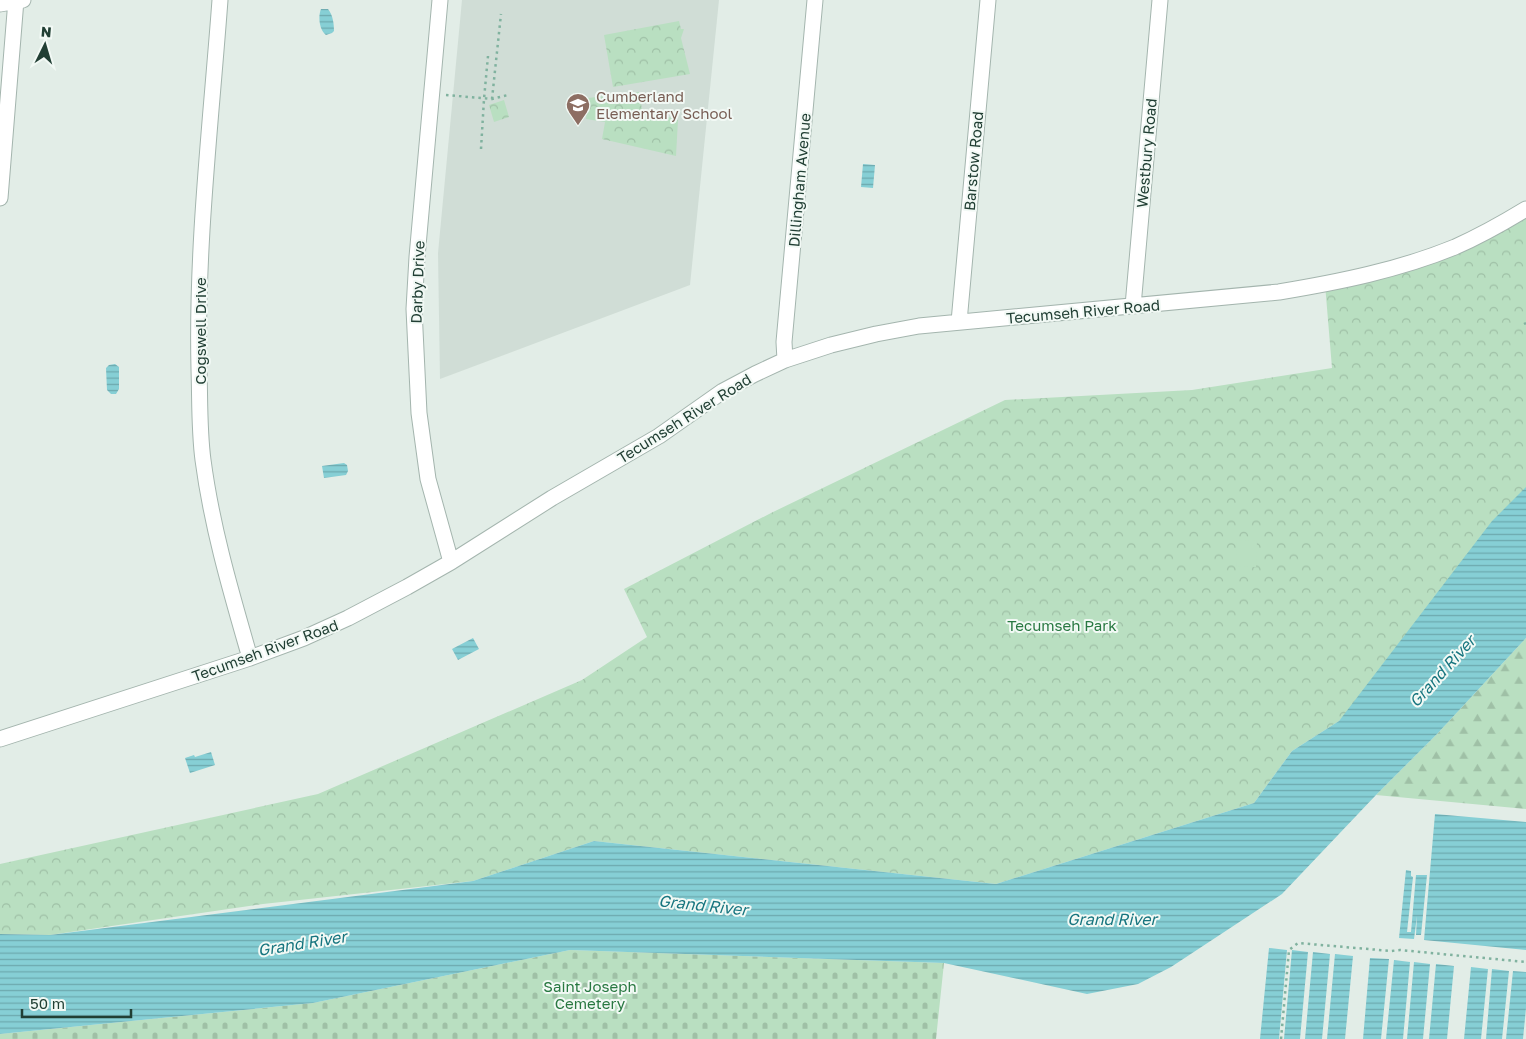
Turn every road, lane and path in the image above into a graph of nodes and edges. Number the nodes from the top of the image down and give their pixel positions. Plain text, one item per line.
1 (18, 0) edge
2 (220, 0) edge
3 (440, 0) edge
4 (815, 0) edge
5 (988, 0) edge
6 (1160, 0) edge
7 (0, 4) edge
8 (501, 14) dead end
9 (488, 56) dead end
10 (432, 94) junction
11 (508, 95) dead end
12 (484, 98) junction
13 (492, 99) junction
14 (481, 149) dead end
15 (0, 198) edge
16 (1526, 209) edge
17 (1133, 306) junction
18 (959, 322) junction
19 (785, 360) junction
20 (451, 562) junction
21 (250, 658) junction
22 (0, 740) edge
23 (1526, 962) edge
24 (1281, 1039) edge

1 - 7 street
1 - 15 street
2 - 21 street, Cogswell Drive
3 - 10 street, Darby Drive
4 - 19 street, Dillingham Avenue
5 - 18 street, Barstow Road
6 - 17 street, Westbury Road
8 - 13 path
9 - 12 path
10 - 12 path
10 - 20 street, Darby Drive
11 - 13 path
12 - 13 path
12 - 14 path
16 - 17 street, Tecumseh River Road
17 - 18 street, Tecumseh River Road
18 - 19 street, Tecumseh River Road
19 - 20 street, Tecumseh River Road
20 - 21 street, Tecumseh River Road
21 - 22 street, Tecumseh River Road
23 - 24 path

